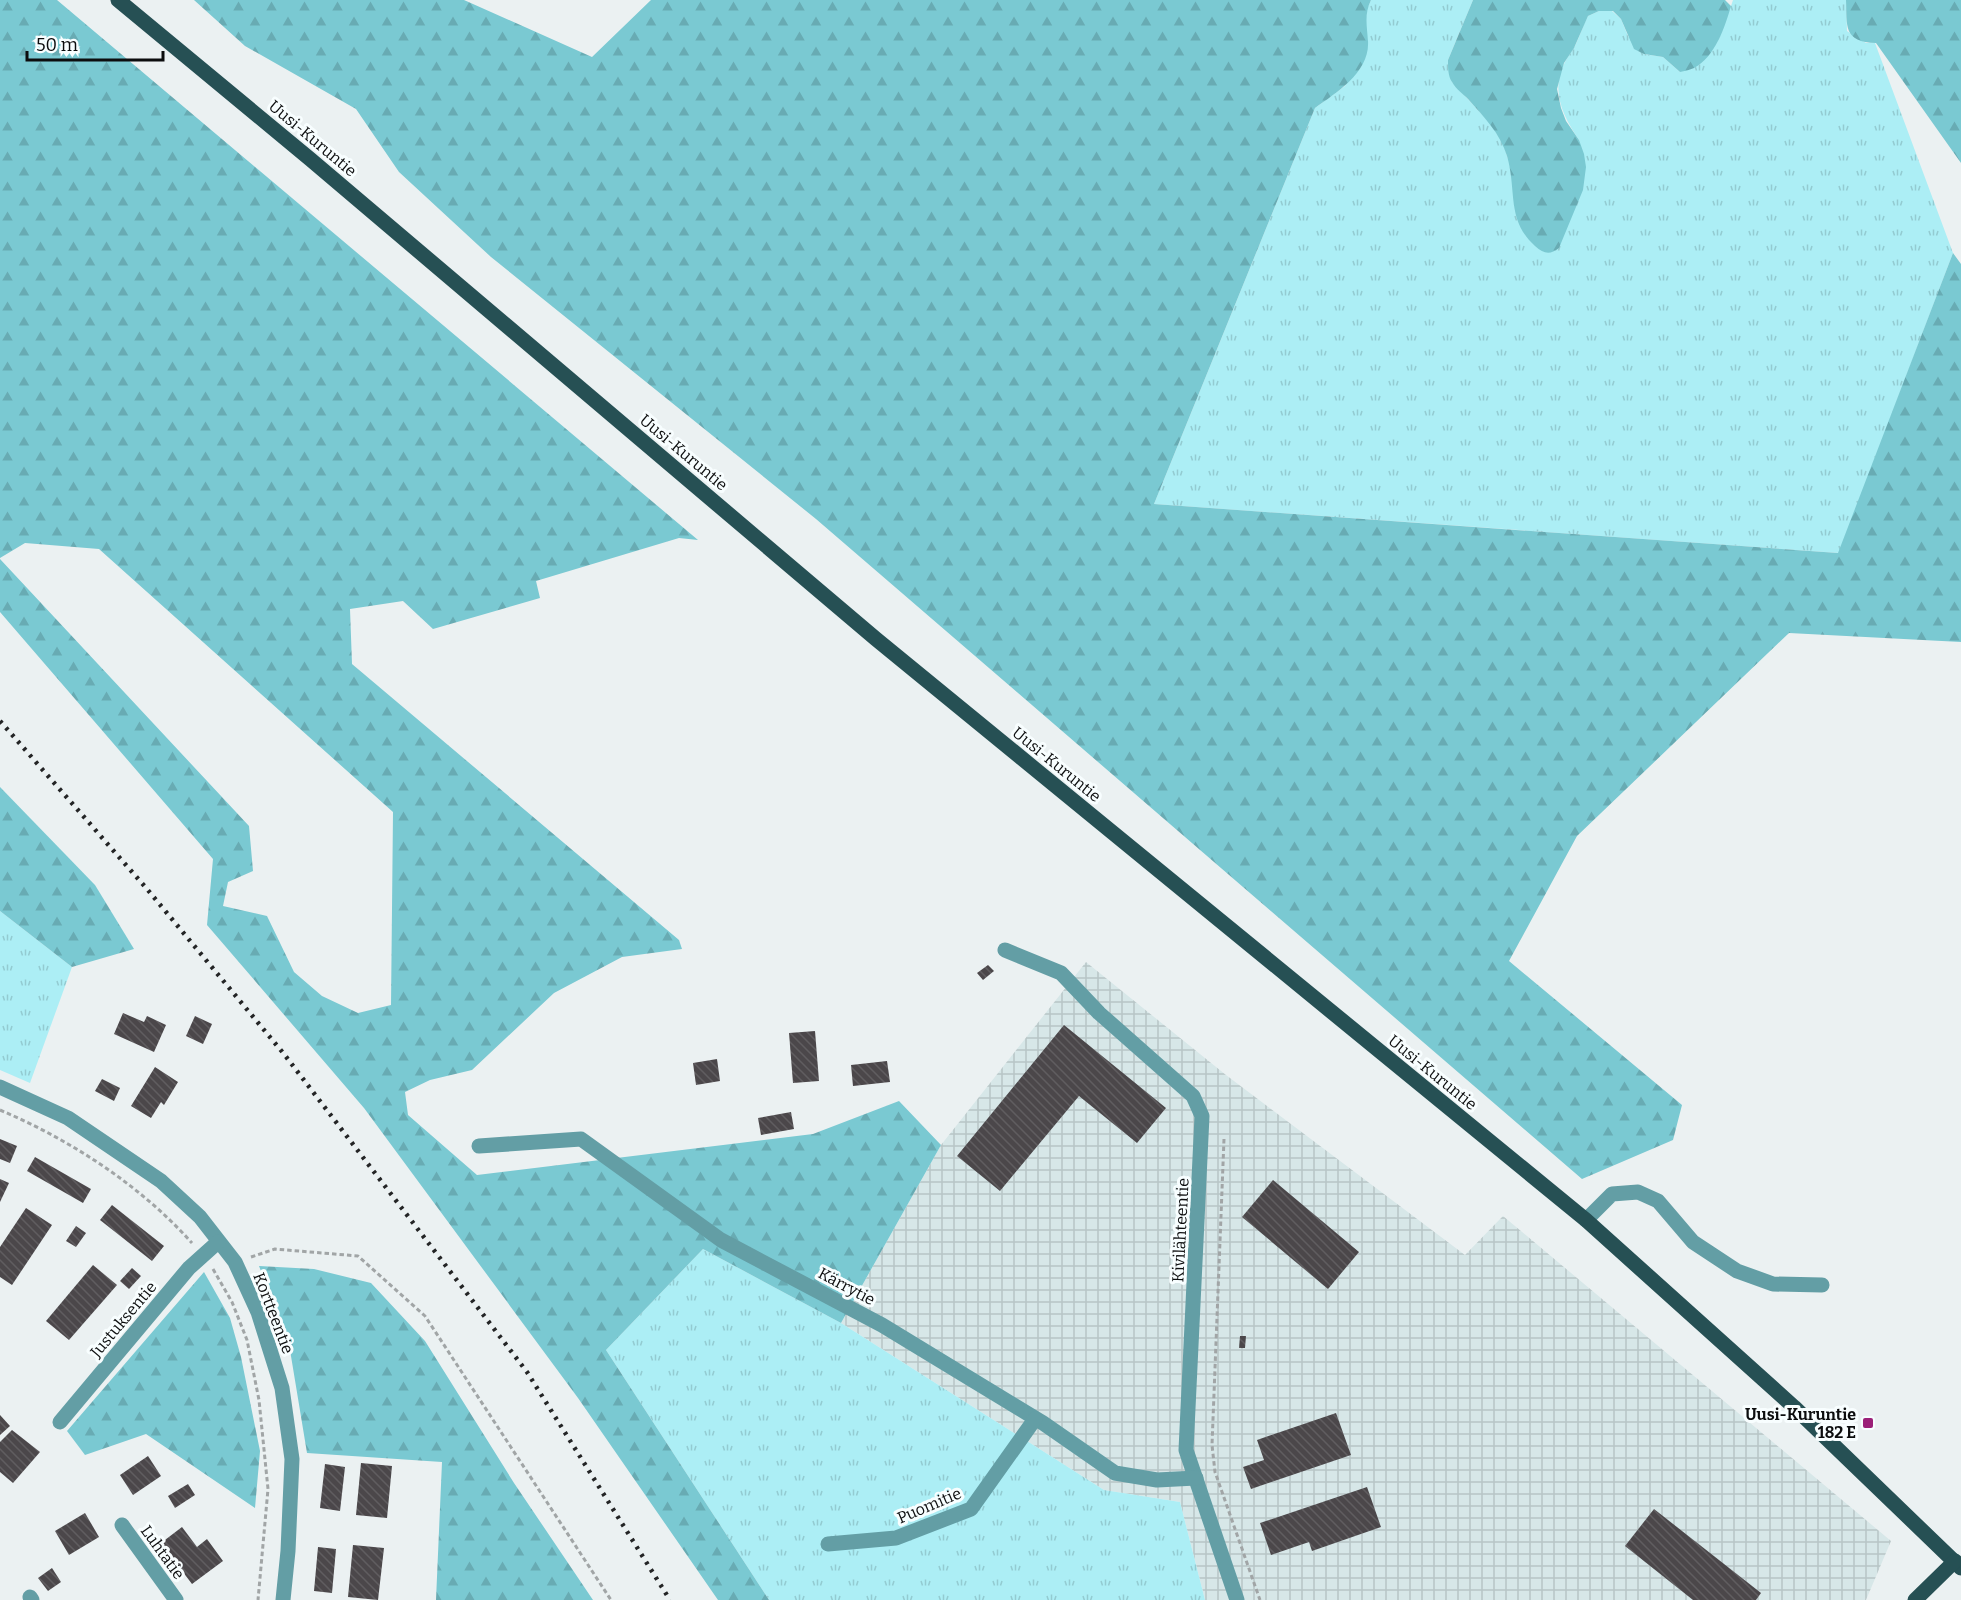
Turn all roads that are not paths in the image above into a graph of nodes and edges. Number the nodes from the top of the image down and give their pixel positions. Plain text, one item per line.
1 (118, 0) edge
2 (1005, 950) dead end
3 (0, 1087) edge
4 (479, 1146) dead end
5 (1586, 1220) junction
6 (218, 1242) junction
7 (1822, 1286) dead end
8 (1035, 1419) junction
9 (60, 1422) dead end
10 (1196, 1478) junction
11 (122, 1525) dead end
12 (828, 1544) dead end
13 (1958, 1564) edge
14 (176, 1600) edge
15 (283, 1600) edge
16 (1237, 1600) edge
17 (1915, 1600) edge

1 - 5 main road, Uusi-Kuruntie
2 - 10 street, Kivilähteentie
3 - 6 street, Kortteentie
4 - 8 street, Kärrytie
5 - 7 street
5 - 13 main road, Uusi-Kuruntie
6 - 9 street, Justuksentie
6 - 15 street, Kortteentie
8 - 10 street, Kärrytie
8 - 12 street, Puomitie
10 - 16 street, Kivilähteentie
11 - 14 street, Luhtatie
13 - 17 main road

